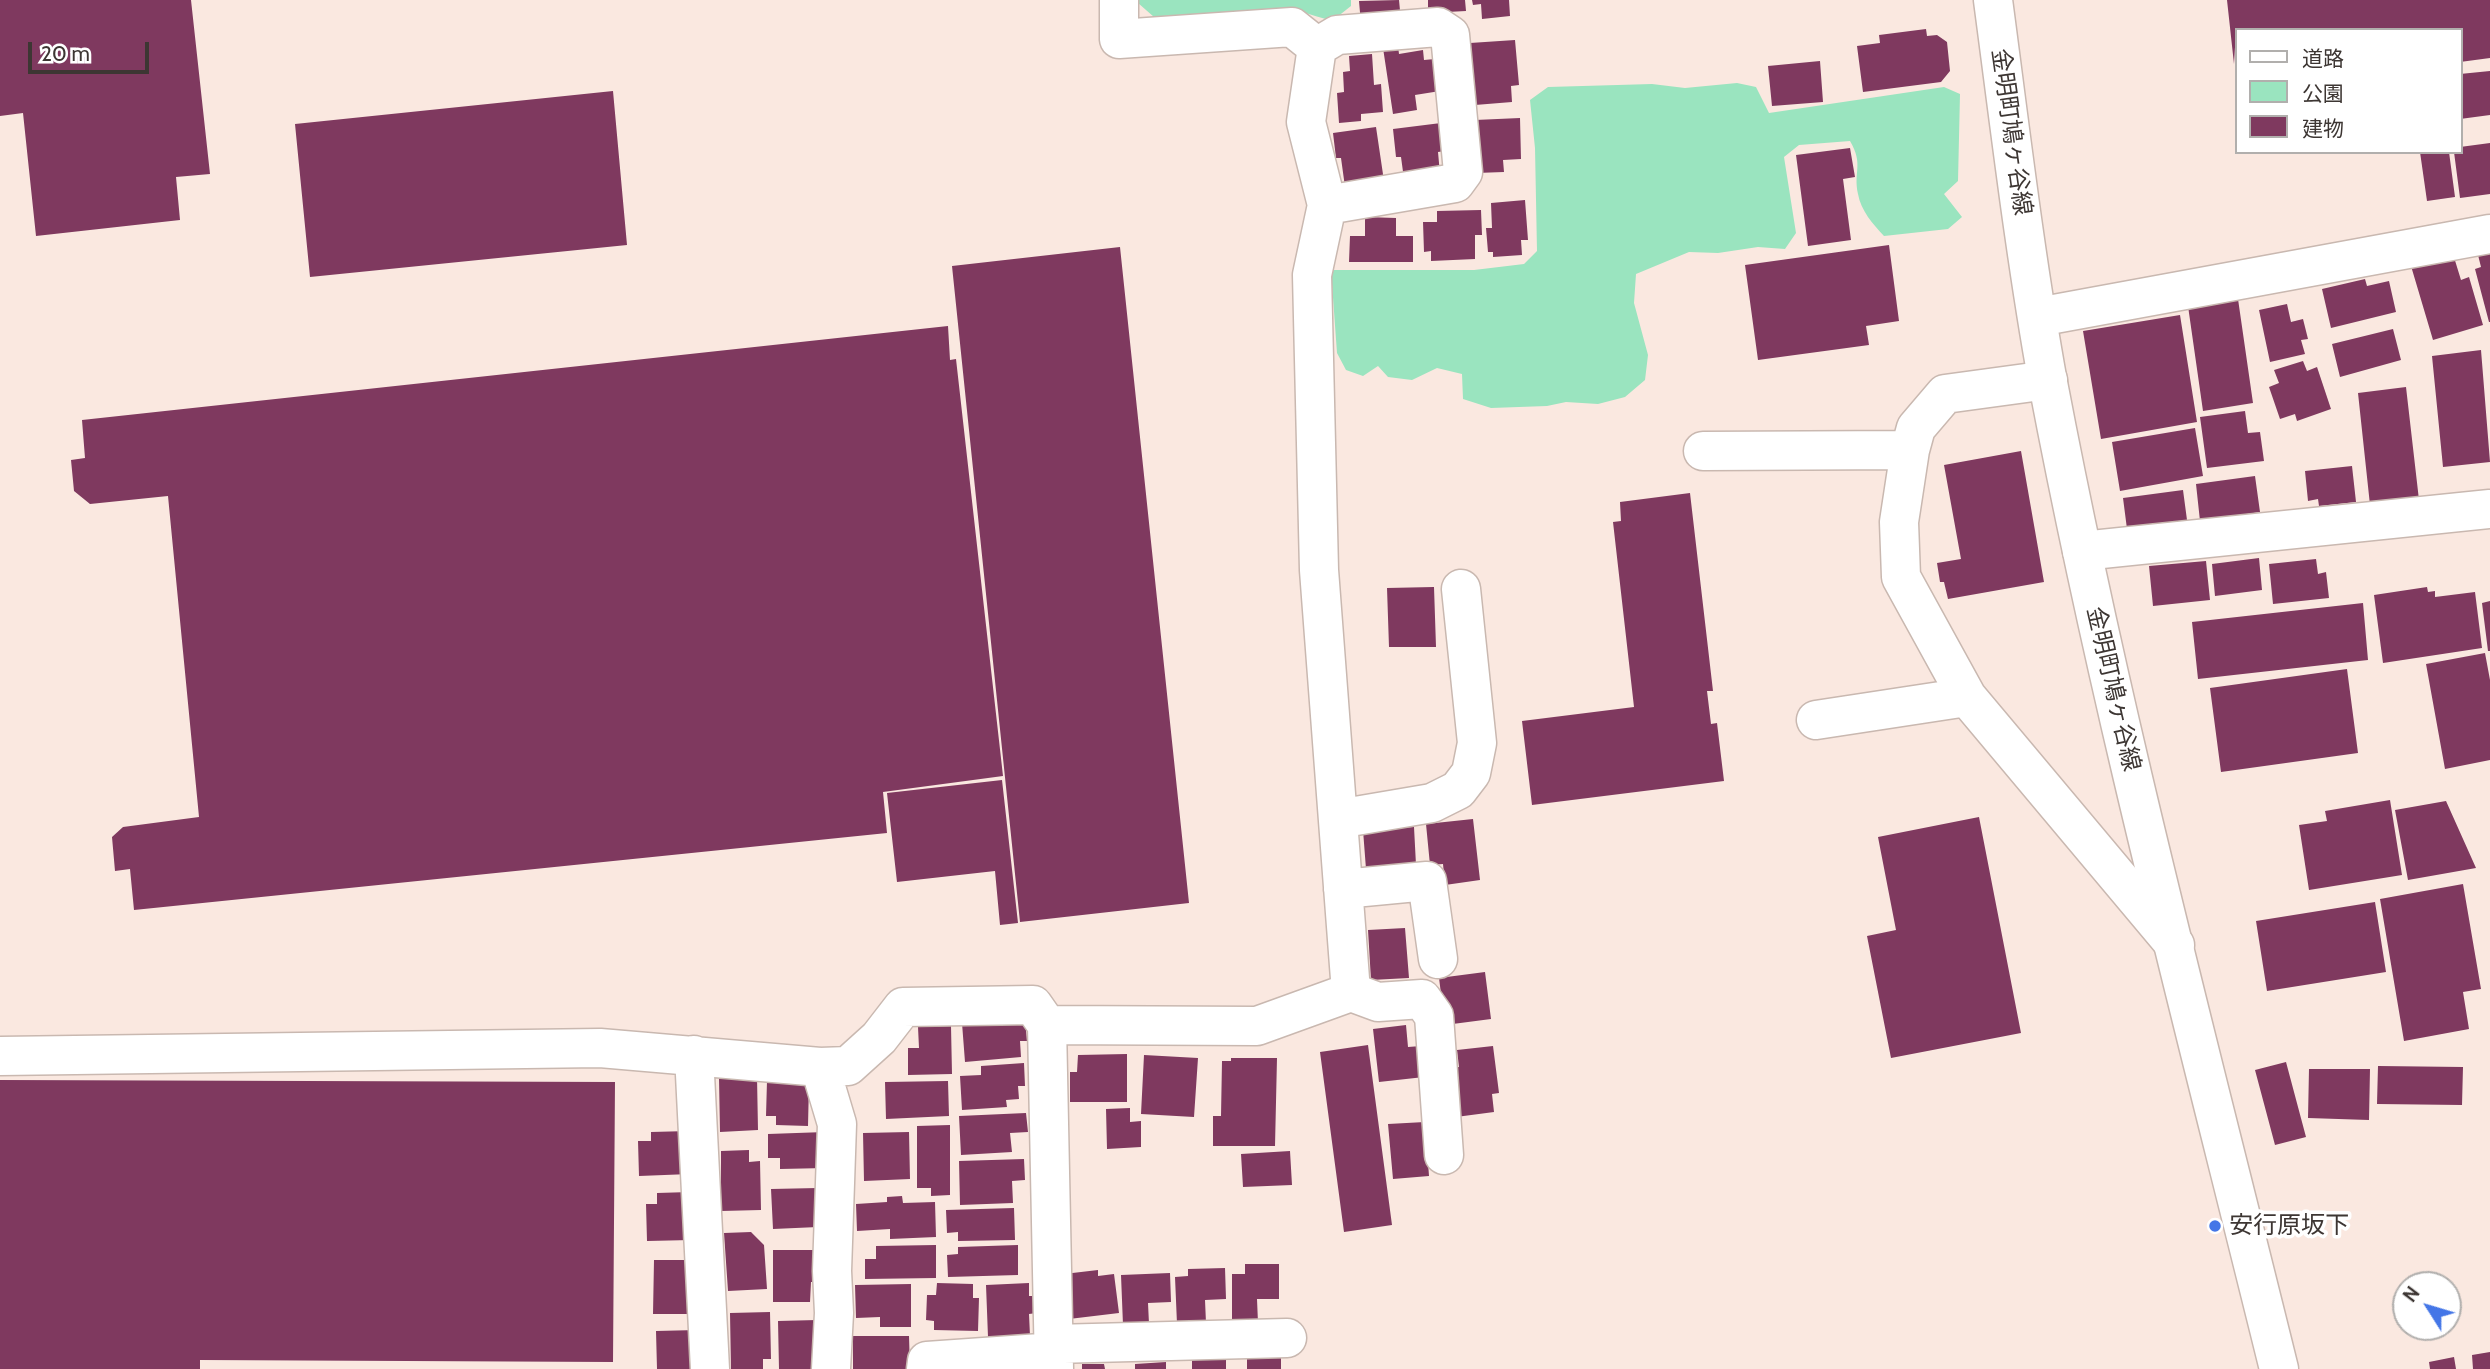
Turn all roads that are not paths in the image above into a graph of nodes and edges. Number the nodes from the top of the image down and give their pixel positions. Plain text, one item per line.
1 (1119, 0) edge
2 (1993, 0) edge
3 (1317, 47) junction
4 (1327, 205) junction
5 (2490, 234) edge
6 (2038, 317) junction
7 (2048, 380) junction
8 (1910, 450) junction
9 (1703, 451) dead end
10 (2490, 509) edge
11 (2082, 551) junction
12 (1461, 589) dead end
13 (1967, 697) junction
14 (1816, 720) dead end
15 (1338, 819) junction
16 (1343, 889) junction
17 (2175, 945) junction
18 (1438, 959) dead end
19 (1351, 992) junction
20 (1047, 1025) junction
21 (694, 1055) junction
22 (0, 1056) edge
23 (820, 1067) junction
24 (1444, 1155) dead end
25 (1287, 1338) dead end
26 (1054, 1355) edge
27 (710, 1369) edge
28 (831, 1369) edge
29 (926, 1369) edge
30 (2278, 1369) edge

1 - 3 street
2 - 6 street, 金明町鳩ヶ谷線
3 - 4 street
3 - 4 street
4 - 15 street
5 - 6 street
6 - 7 street, 金明町鳩ヶ谷線
7 - 8 street
7 - 11 street, 金明町鳩ヶ谷線
8 - 9 street
8 - 13 street
10 - 11 street
11 - 17 street, 金明町鳩ヶ谷線
12 - 15 street
13 - 14 street
13 - 17 street
15 - 16 street
16 - 18 street
16 - 19 street
17 - 30 street, 金明町鳩ヶ谷線
19 - 20 street
19 - 24 street
20 - 23 street
20 - 26 street
21 - 22 street
21 - 23 street
21 - 27 street
23 - 28 street
25 - 26 street
26 - 29 street

